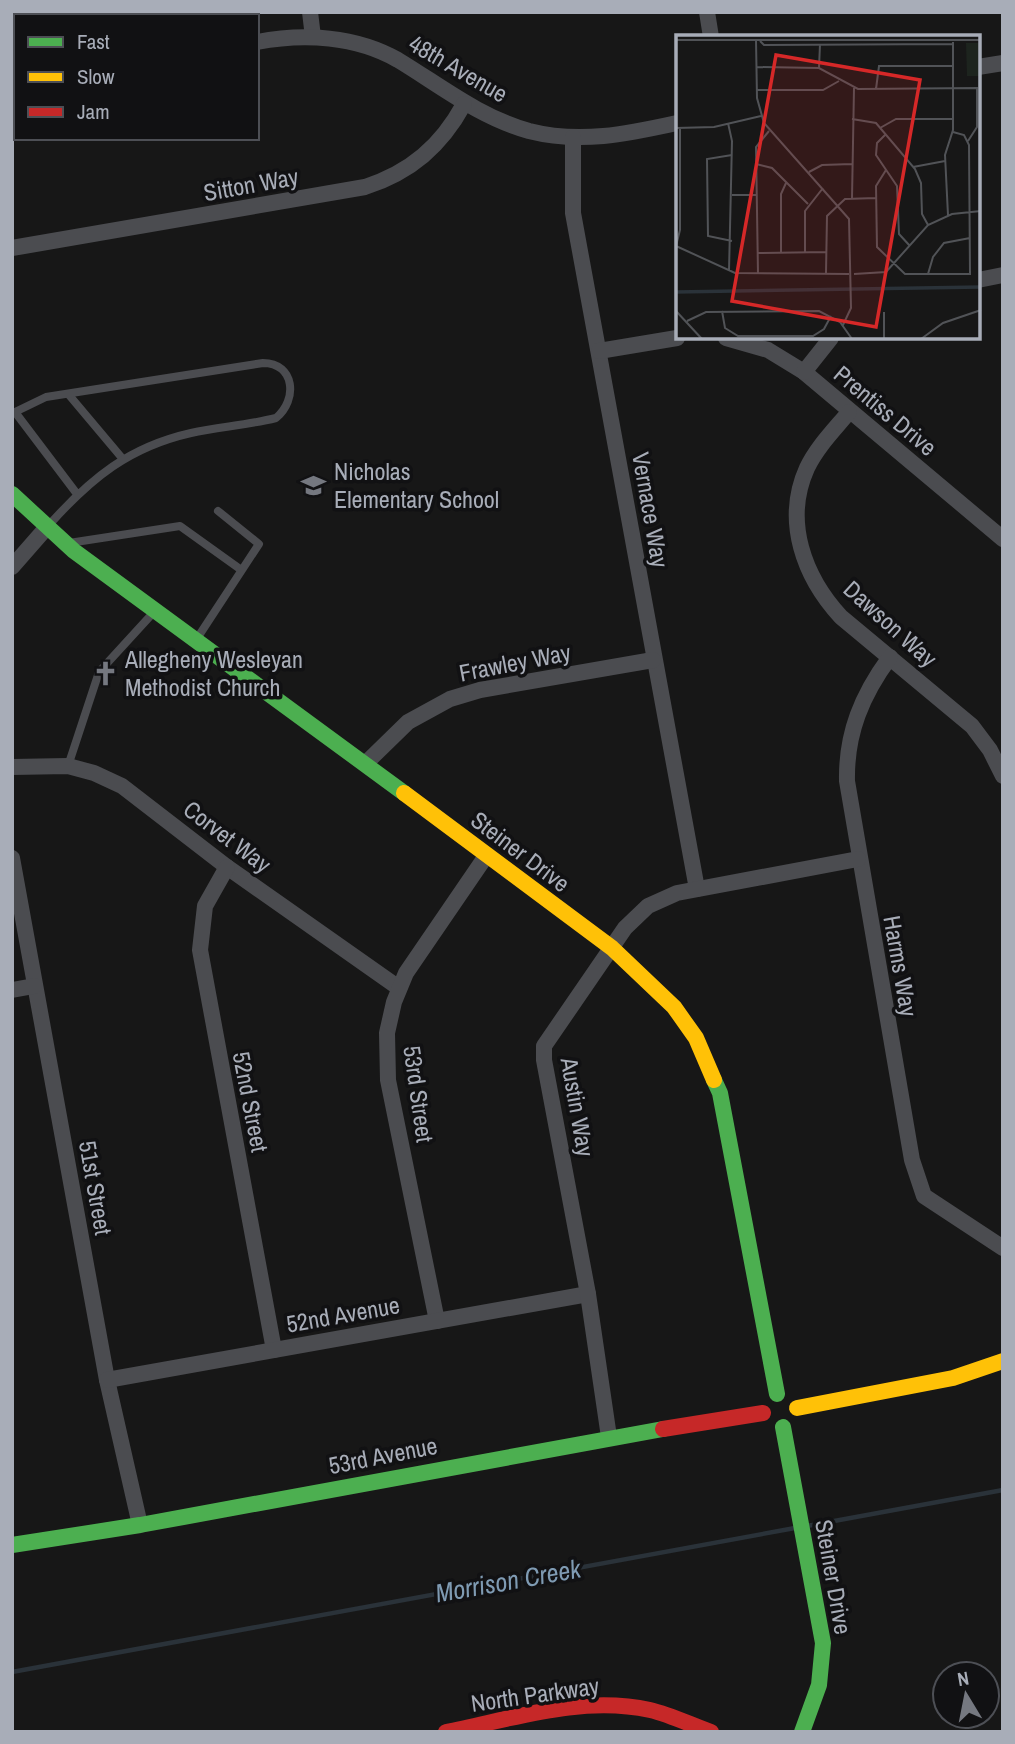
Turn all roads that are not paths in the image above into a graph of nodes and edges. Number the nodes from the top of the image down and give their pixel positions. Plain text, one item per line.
1 (310, 12) edge
2 (707, 12) edge
3 (711, 35) edge
4 (313, 37) junction
5 (259, 42) edge
6 (1003, 63) edge
7 (980, 67) edge
8 (464, 104) junction
9 (676, 123) edge
10 (573, 137) junction
11 (12, 248) edge
12 (1003, 275) edge
13 (980, 279) edge
14 (676, 338) edge
15 (732, 340) edge
16 (829, 340) edge
17 (599, 351) junction
18 (804, 372) junction
19 (69, 395) junction
20 (849, 412) junction
21 (122, 458) junction
22 (12, 494) edge
23 (77, 494) junction
24 (218, 510) dead end
25 (47, 527) junction
26 (1003, 539) edge
27 (65, 543) junction
28 (12, 567) edge
29 (240, 569) junction
30 (155, 610) junction
31 (197, 640) junction
32 (890, 657) junction
33 (653, 660) junction
34 (366, 763) junction
35 (68, 766) junction
36 (12, 767) edge
37 (1003, 776) edge
38 (486, 856) junction
39 (12, 858) edge
40 (858, 859) junction
41 (227, 867) junction
42 (697, 889) junction
43 (612, 948) junction
44 (34, 986) junction
45 (399, 988) junction
46 (12, 990) edge
47 (1003, 1248) edge
48 (588, 1294) junction
49 (437, 1321) junction
50 (274, 1350) junction
51 (1003, 1361) edge
52 (107, 1380) junction
53 (777, 1394) junction
54 (797, 1408) junction
55 (763, 1413) junction
56 (783, 1427) junction
57 (609, 1437) junction
58 (140, 1525) junction
59 (12, 1545) edge
60 (693, 1729) edge
61 (446, 1732) edge
62 (711, 1732) edge
63 (802, 1732) edge

1 - 4 street
2 - 3 street
4 - 5 street, 48th Avenue
4 - 8 street, 48th Avenue
6 - 7 street
8 - 10 street, 48th Avenue
8 - 11 street, Sitton Way
9 - 10 street, 48th Avenue
10 - 17 street, Vernace Way
12 - 13 street
14 - 17 street
15 - 18 street, Prentiss Drive
16 - 18 street
17 - 33 street, Vernace Way
18 - 20 street, Prentiss Drive
19 - 21 lane
19 - 21 lane
19 - 23 lane
20 - 26 street, Prentiss Drive
20 - 32 street, Dawson Way
21 - 23 lane
22 - 25 street, Steiner Drive
23 - 25 lane
24 - 29 lane
25 - 27 street, Steiner Drive
25 - 28 street
27 - 29 lane
27 - 30 street, Steiner Drive
29 - 31 lane
30 - 31 street, Steiner Drive
30 - 35 lane
31 - 34 street, Steiner Drive
32 - 37 street, Dawson Way
32 - 40 street, Harms Way
33 - 34 street, Frawley Way
33 - 42 street, Vernace Way
34 - 38 street, Steiner Drive
35 - 36 street, Corvet Way
35 - 41 street, Corvet Way
38 - 43 street, Steiner Drive
38 - 45 street, 53rd Street
39 - 44 street, 51st Street
40 - 42 street, Austin Way
40 - 47 street, Harms Way
41 - 45 street, Corvet Way
41 - 50 street, 52nd Street
42 - 43 street, Austin Way
43 - 48 street, Austin Way
43 - 53 street, Steiner Drive
44 - 46 street
44 - 52 street, 51st Street
45 - 49 street, 53rd Street
48 - 49 street, 52nd Avenue
48 - 57 street, Austin Way
49 - 50 street, 52nd Avenue
50 - 52 street, 52nd Avenue
51 - 54 street
52 - 58 street, 51st Street
53 - 54 street
53 - 55 street
54 - 56 street
55 - 56 street
55 - 57 street, 53rd Avenue
56 - 63 street, Steiner Drive
57 - 58 street, 53rd Avenue
58 - 59 street, 53rd Avenue
60 - 61 street, North Parkway
60 - 62 street, North Parkway

